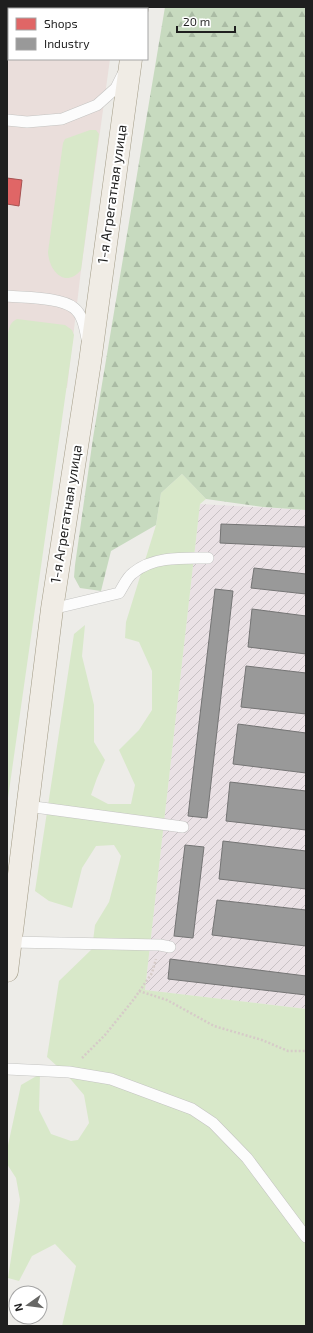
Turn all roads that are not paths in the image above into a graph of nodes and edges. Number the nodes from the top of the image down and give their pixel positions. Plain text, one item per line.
1 (130, 60) edge
2 (131, 60) edge
3 (7, 120) edge
4 (7, 296) edge
5 (90, 362) junction
6 (208, 558) dead end
7 (52, 609) junction
8 (27, 806) junction
9 (183, 828) dead end
10 (11, 942) junction
11 (165, 946) road end
12 (7, 970) edge
13 (7, 1069) edge
14 (306, 1238) edge

1 - 3 lane
2 - 5 main road, 1-я Агрегатная улица
4 - 5 lane
5 - 7 main road, 1-я Агрегатная улица
6 - 7 lane
7 - 8 main road, 1-я Агрегатная улица
8 - 9 lane
8 - 10 main road, 1-я Агрегатная улица
10 - 11 lane
10 - 12 main road, 1-я Агрегатная улица
13 - 14 lane

